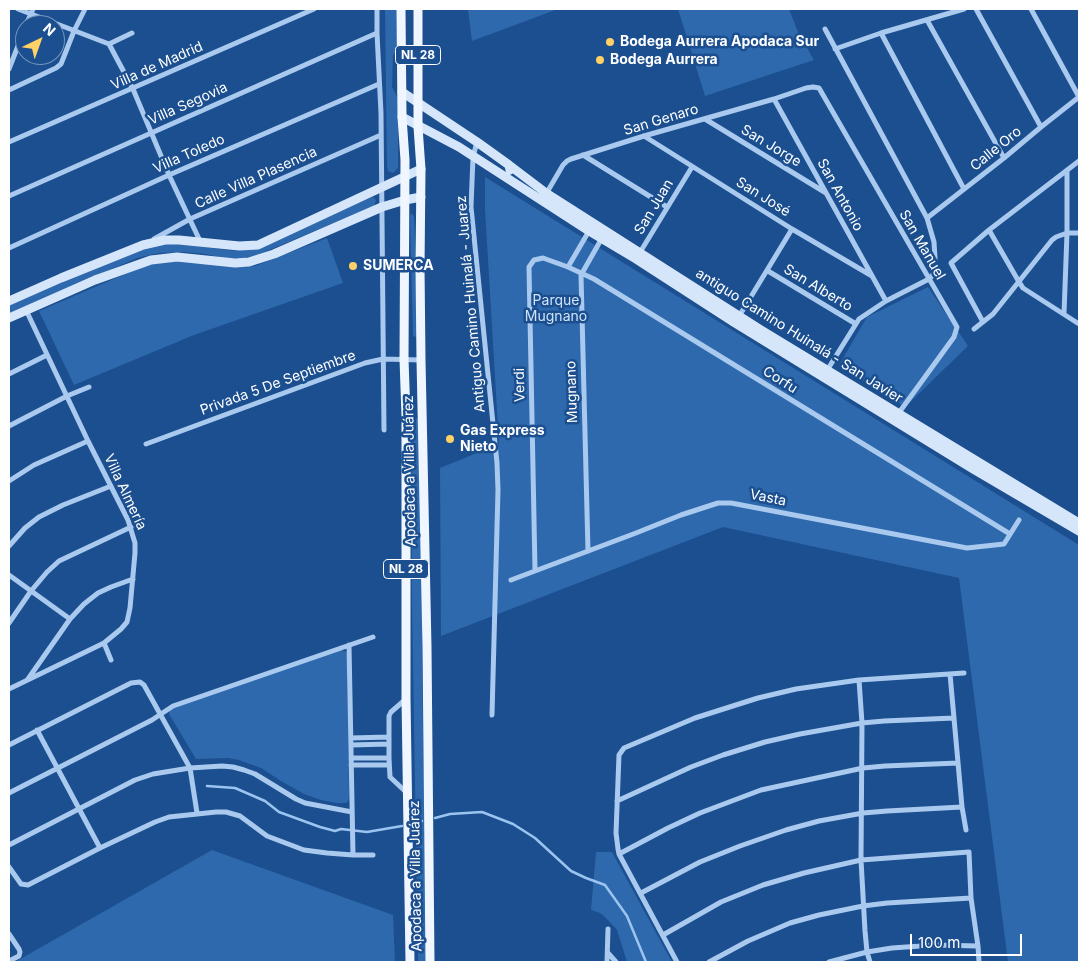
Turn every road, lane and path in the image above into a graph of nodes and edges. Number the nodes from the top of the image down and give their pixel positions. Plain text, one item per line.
1 (18, 9) edge
2 (85, 9) edge
3 (314, 9) edge
4 (378, 9) edge
5 (401, 9) edge
6 (418, 9) edge
7 (964, 9) edge
8 (976, 9) edge
9 (1031, 9) edge
10 (32, 11) edge
11 (304, 11) edge
12 (928, 20) junction
13 (825, 29) dead end
14 (74, 31) junction
15 (132, 33) dead end
16 (377, 33) junction
17 (882, 33) junction
18 (109, 44) junction
19 (835, 48) junction
20 (15, 54) edge
21 (9, 69) edge
22 (379, 84) junction
23 (806, 88) joint
24 (133, 89) junction
25 (9, 90) edge
26 (402, 92) junction
27 (1079, 97) edge
28 (774, 99) junction
29 (418, 101) junction
30 (402, 117) junction
31 (705, 119) junction
32 (418, 127) junction
33 (1041, 127) junction
34 (152, 133) junction
35 (381, 135) junction
36 (644, 136) junction
37 (9, 142) edge
38 (477, 142) junction
39 (473, 156) junction
40 (583, 156) junction
41 (1004, 158) junction
42 (1079, 161) edge
43 (509, 165) junction
44 (692, 166) junction
45 (421, 169) junction
46 (1067, 170) junction
47 (169, 175) junction
48 (405, 176) junction
49 (512, 183) junction
50 (382, 187) junction
51 (964, 189) junction
52 (826, 193) junction
53 (9, 196) edge
54 (421, 197) junction
55 (544, 197) junction
56 (405, 200) junction
57 (382, 207) junction
58 (667, 207) junction
59 (927, 218) junction
60 (190, 219) junction
61 (792, 228) junction
62 (989, 230) junction
63 (589, 231) junction
64 (1068, 233) junction
65 (1079, 233) edge
66 (602, 238) junction
67 (269, 240) junction
68 (200, 241) junction
69 (142, 245) junction
70 (9, 248) edge
71 (274, 254) junction
72 (638, 256) junction
73 (534, 260) joint
74 (148, 261) junction
75 (568, 267) junction
76 (768, 271) junction
77 (582, 274) junction
78 (872, 276) junction
79 (929, 279) junction
80 (1019, 282) junction
81 (9, 301) edge
82 (886, 301) junction
83 (26, 310) junction
84 (1064, 314) junction
85 (9, 318) edge
86 (737, 320) junction
87 (983, 322) junction
88 (856, 324) junction
89 (1079, 324) edge
90 (974, 330) dead end
91 (47, 355) junction
92 (383, 359) junction
93 (404, 359) junction
94 (421, 360) junction
95 (9, 374) edge
96 (826, 374) junction
97 (89, 386) dead end
98 (68, 396) junction
99 (896, 417) junction
100 (9, 426) edge
101 (384, 430) dead end
102 (88, 441) junction
103 (146, 444) dead end
104 (9, 481) edge
105 (111, 486) junction
106 (1019, 520) dead end
107 (1079, 523) edge
108 (131, 527) junction
109 (1079, 531) edge
110 (1010, 534) junction
111 (9, 546) edge
112 (588, 551) junction
113 (535, 570) junction
114 (9, 575) edge
115 (134, 580) junction
116 (511, 580) dead end
117 (31, 591) junction
118 (70, 620) junction
119 (9, 623) edge
120 (373, 636) dead end
121 (104, 643) junction
122 (349, 645) junction
123 (111, 660) dead end
124 (964, 673) dead end
125 (950, 674) junction
126 (28, 679) junction
127 (859, 680) junction
128 (9, 689) edge
129 (406, 698) junction
130 (160, 714) junction
131 (492, 715) dead end
132 (954, 718) junction
133 (862, 724) junction
134 (37, 730) junction
135 (388, 737) junction
136 (351, 738) junction
137 (389, 744) junction
138 (9, 745) edge
139 (351, 745) junction
140 (351, 758) junction
141 (389, 758) junction
142 (958, 763) junction
143 (352, 765) junction
144 (389, 765) junction
145 (190, 768) junction
146 (863, 768) junction
147 (57, 769) junction
148 (9, 793) edge
149 (408, 794) junction
150 (617, 801) junction
151 (962, 807) junction
152 (78, 808) junction
153 (352, 812) junction
154 (196, 813) junction
155 (862, 814) junction
156 (966, 830) dead end
157 (9, 844) edge
158 (100, 848) junction
159 (619, 854) junction
160 (353, 855) junction
161 (373, 855) dead end
162 (861, 860) junction
163 (9, 867) edge
164 (640, 893) junction
165 (971, 898) junction
166 (863, 906) junction
167 (608, 929) dead end
168 (9, 934) edge
169 (663, 936) junction
170 (978, 946) junction
171 (867, 952) junction
172 (608, 953) junction
173 (9, 961) edge
174 (410, 962) edge
175 (430, 962) edge
176 (607, 962) edge
177 (616, 962) edge
178 (678, 962) edge
179 (709, 962) edge
180 (829, 962) edge
181 (870, 962) edge
182 (979, 962) edge

1 - 10 street
2 - 14 street
3 - 11 street, Villa de Madrid
4 - 16 street
5 - 26 main road, Apodaca a Villa Juárez / NL 28
6 - 29 main road, Apodaca a Villa Juárez / NL 28
7 - 12 street
8 - 33 street
9 - 27 street
10 - 14 street
11 - 24 street, Villa de Madrid
12 - 17 street
12 - 41 street
13 - 19 street
14 - 18 street
14 - 25 street
15 - 18 street
16 - 22 street
16 - 34 street, Villa Segovia
17 - 19 street
17 - 51 street
18 - 24 street
19 - 59 street
20 - 21 street
22 - 35 street
22 - 47 street, Villa Toledo
23 - 28 street, San Genaro
23 - 79 street, San Manuel
24 - 34 street
24 - 37 street, Villa de Madrid
26 - 29 main road
26 - 30 main road, Apodaca a Villa Juárez / NL 28
27 - 33 street, Calle Oro
28 - 31 street, San Genaro
28 - 52 street, San Antonio
29 - 32 main road, Apodaca a Villa Juárez / NL 28
29 - 38 main road
30 - 32 main road
30 - 48 main road, Apodaca a Villa Juárez / NL 28
31 - 36 street, San Genaro
31 - 52 street, San Jorge
32 - 39 main road
32 - 45 main road, Apodaca a Villa Juárez / NL 28
33 - 41 street, Calle Oro
34 - 47 street
34 - 53 street, Villa Segovia
35 - 50 street
35 - 60 street, Calle Villa Plasencia
36 - 40 street, San Genaro
36 - 44 street, San José
38 - 39 street, Antiguo Camino Huinalá - Juarez
38 - 43 main road
39 - 49 main road
39 - 131 street, Antiguo Camino Huinalá - Juarez
40 - 55 street, San Genaro
40 - 58 street
41 - 51 street, Calle Oro
42 - 46 street
43 - 49 main road
43 - 55 main road
44 - 58 street, San Juan
44 - 61 street, San José
45 - 48 main road
45 - 54 main road, Apodaca a Villa Juárez / NL 28
46 - 62 street
46 - 64 street
47 - 60 street
47 - 70 street, Villa Toledo
48 - 50 main road
48 - 56 main road, Apodaca a Villa Juárez / NL 28
49 - 55 main road
50 - 57 street
50 - 67 main road
51 - 59 street, Calle Oro
52 - 78 street, San Antonio
54 - 56 main road
54 - 94 main road, Apodaca a Villa Juárez / NL 28
55 - 63 main road
55 - 72 main road
56 - 57 main road
56 - 93 main road, Apodaca a Villa Juárez / NL 28
57 - 71 main road
57 - 92 street
58 - 72 street, San Juan
59 - 79 street
60 - 68 street
60 - 69 street, Calle Villa Plasencia
61 - 76 street
61 - 78 street, San José
62 - 80 street
62 - 87 street
63 - 66 main road
63 - 75 street
64 - 65 street
64 - 80 street
64 - 84 street
66 - 72 main road
66 - 77 street, Mugnano
67 - 68 main road
67 - 71 main road
68 - 69 main road
69 - 74 main road
69 - 81 main road
71 - 74 main road
72 - 86 main road
73 - 75 street, Corfu
73 - 113 street, Verdi
74 - 83 main road
75 - 77 street, Corfu
76 - 86 street
76 - 88 street, San Alberto
77 - 110 street, Corfu
77 - 112 street, Mugnano
78 - 82 street, San Antonio
79 - 82 street
79 - 99 street, San Manuel
80 - 84 street
80 - 87 street
82 - 88 street
83 - 85 main road
83 - 91 street, Villa Almería
84 - 89 street
86 - 96 main road
87 - 90 street
88 - 96 street
91 - 95 street
91 - 98 street, Villa Almería
92 - 93 street, Privada 5 De Septiembre
92 - 101 street
92 - 103 street, Privada 5 De Septiembre
93 - 94 street, Privada 5 De Septiembre
93 - 129 main road, Apodaca a Villa Juárez / NL 28
94 - 175 main road, Apodaca a Villa Juárez / NL 28
96 - 99 main road
97 - 98 street
98 - 100 street
98 - 102 street, Villa Almería
99 - 107 main road, antiguo Camino Huinalá - San Javier
99 - 109 main road
102 - 104 street
102 - 105 street, Villa Almería
105 - 108 street, Villa Almería
105 - 111 street
106 - 110 street, Vasta
108 - 115 street, Villa Almería
108 - 117 street
110 - 112 street, Vasta
112 - 113 street, Vasta
113 - 116 street, Vasta
114 - 117 street
115 - 118 street
115 - 121 street, Villa Almería
117 - 118 street
117 - 119 street
118 - 126 street
120 - 122 street
121 - 123 street
121 - 126 street, Villa Almería
122 - 130 street
122 - 136 street
124 - 125 street
125 - 127 street
125 - 132 street
126 - 128 street, Villa Almería
127 - 133 street
127 - 150 street
129 - 135 street
129 - 149 main road, Apodaca a Villa Juárez / NL 28
130 - 134 street
130 - 145 street
130 - 147 street
132 - 133 street
132 - 142 street
133 - 146 street
133 - 150 street
134 - 138 street
134 - 147 street
135 - 136 street
135 - 137 street
136 - 139 street
137 - 139 street
137 - 141 street
139 - 140 street
140 - 141 street
140 - 143 street
141 - 144 street
142 - 146 street
142 - 151 street
143 - 144 street
143 - 153 street
144 - 149 street
145 - 152 street
145 - 153 street
145 - 154 street
146 - 155 street
146 - 159 street
147 - 148 street
147 - 152 street
149 - 174 main road, Apodaca a Villa Juárez / NL 28
150 - 159 street
151 - 155 street
151 - 156 street
152 - 157 street
152 - 158 street
153 - 160 street
154 - 158 street
154 - 160 street
155 - 162 street
155 - 164 street
158 - 163 street
159 - 164 street
160 - 161 street
162 - 165 street
162 - 166 street
162 - 169 street
164 - 169 street
165 - 166 street
165 - 170 street
166 - 171 street
166 - 179 street
167 - 172 street
168 - 173 street
169 - 178 street
170 - 171 street
170 - 182 street
171 - 180 street
171 - 181 street
172 - 176 street
172 - 177 street

